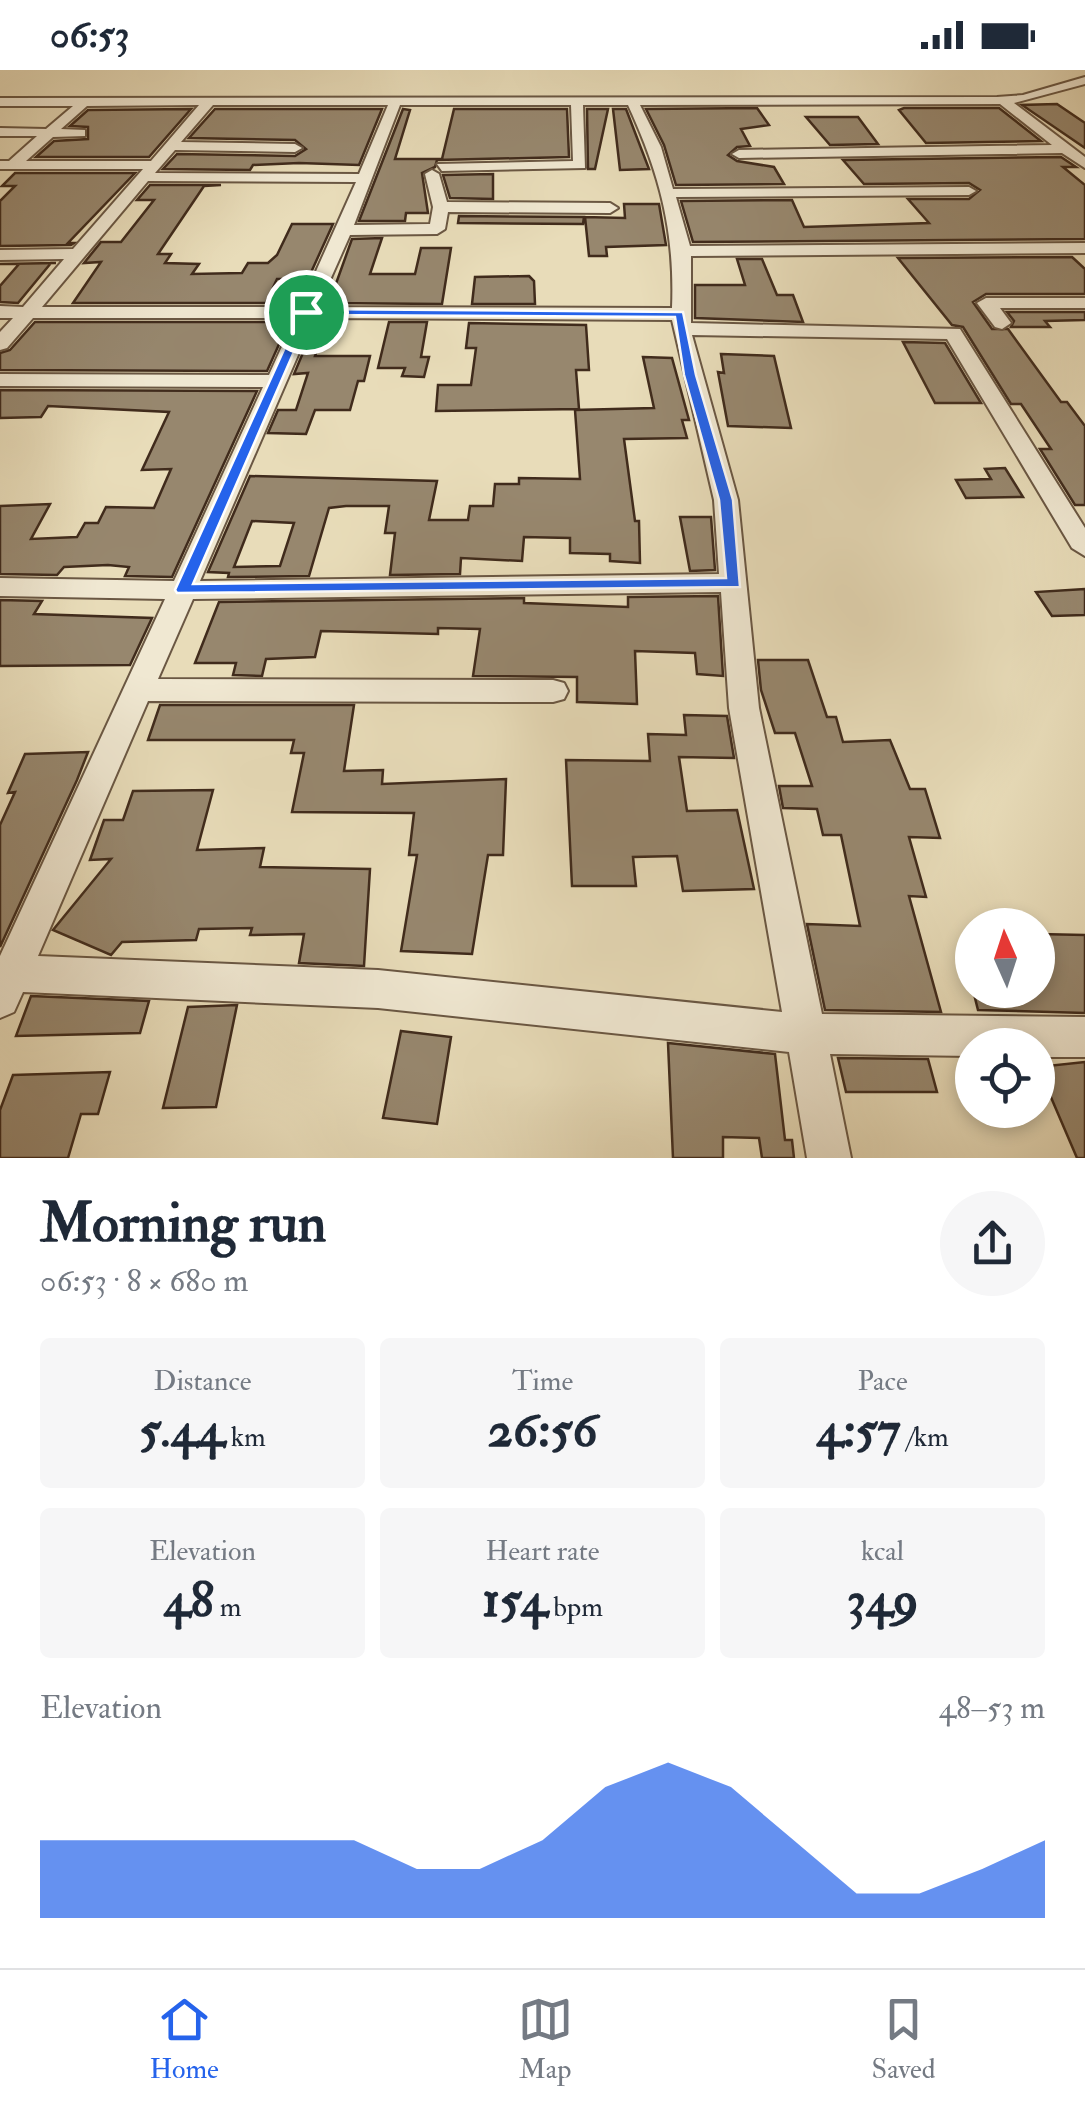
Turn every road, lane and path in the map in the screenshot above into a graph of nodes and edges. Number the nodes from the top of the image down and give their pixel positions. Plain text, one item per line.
1 (1085, 80) edge
2 (1020, 100) junction
3 (577, 101) junction
4 (632, 101) junction
5 (1003, 101) junction
6 (0, 102) edge
7 (84, 102) junction
8 (209, 102) junction
9 (394, 102) junction
10 (1070, 102) dead end
11 (0, 132) edge
12 (53, 132) junction
13 (80, 133) dead end
14 (172, 146) junction
15 (294, 148) dead end
16 (1066, 149) junction
17 (739, 154) dead end
18 (1083, 161) edge
19 (7, 165) edge
20 (151, 171) junction
21 (362, 178) junction
22 (969, 191) dead end
23 (668, 193) junction
24 (441, 207) junction
25 (610, 208) dead end
26 (344, 230) junction
27 (1065, 248) junction
28 (1085, 248) edge
29 (682, 251) junction
30 (78, 254) junction
31 (0, 255) edge
32 (1085, 267) edge
33 (1085, 303) edge
34 (0, 312) edge
35 (28, 312) junction
36 (306, 312) junction
37 (681, 322) junction
38 (1002, 323) dead end
39 (0, 344) edge
40 (0, 380) edge
41 (276, 381) junction
42 (1085, 548) edge
43 (735, 583) junction
44 (0, 587) edge
45 (182, 590) junction
46 (140, 690) junction
47 (553, 691) dead end
48 (6, 986) edge
49 (802, 1034) junction
50 (1085, 1037) edge
51 (829, 1158) edge

1 - 2 street
2 - 5 street
2 - 10 street
3 - 4 street
3 - 9 street
3 - 24 street
4 - 5 street
4 - 23 street
5 - 16 street
6 - 7 street
7 - 8 street
7 - 12 street
8 - 9 street
8 - 14 street
9 - 21 street
11 - 12 street
12 - 13 street
12 - 19 street
14 - 15 street
14 - 20 street
16 - 17 street
16 - 18 street
19 - 20 street
20 - 21 street
20 - 30 street
21 - 26 street
22 - 23 street
23 - 29 street
24 - 25 street
24 - 26 street
26 - 36 street
27 - 28 street
27 - 29 street
27 - 32 street
29 - 37 street
30 - 31 street
30 - 35 street
33 - 38 street
34 - 35 street
35 - 36 street
35 - 39 street
36 - 37 street
36 - 41 street
37 - 42 street
37 - 43 street
40 - 41 street
41 - 45 street
43 - 45 street
43 - 49 street
44 - 45 street
45 - 46 street
46 - 47 street
46 - 48 street
48 - 49 street
49 - 50 street
49 - 51 street

